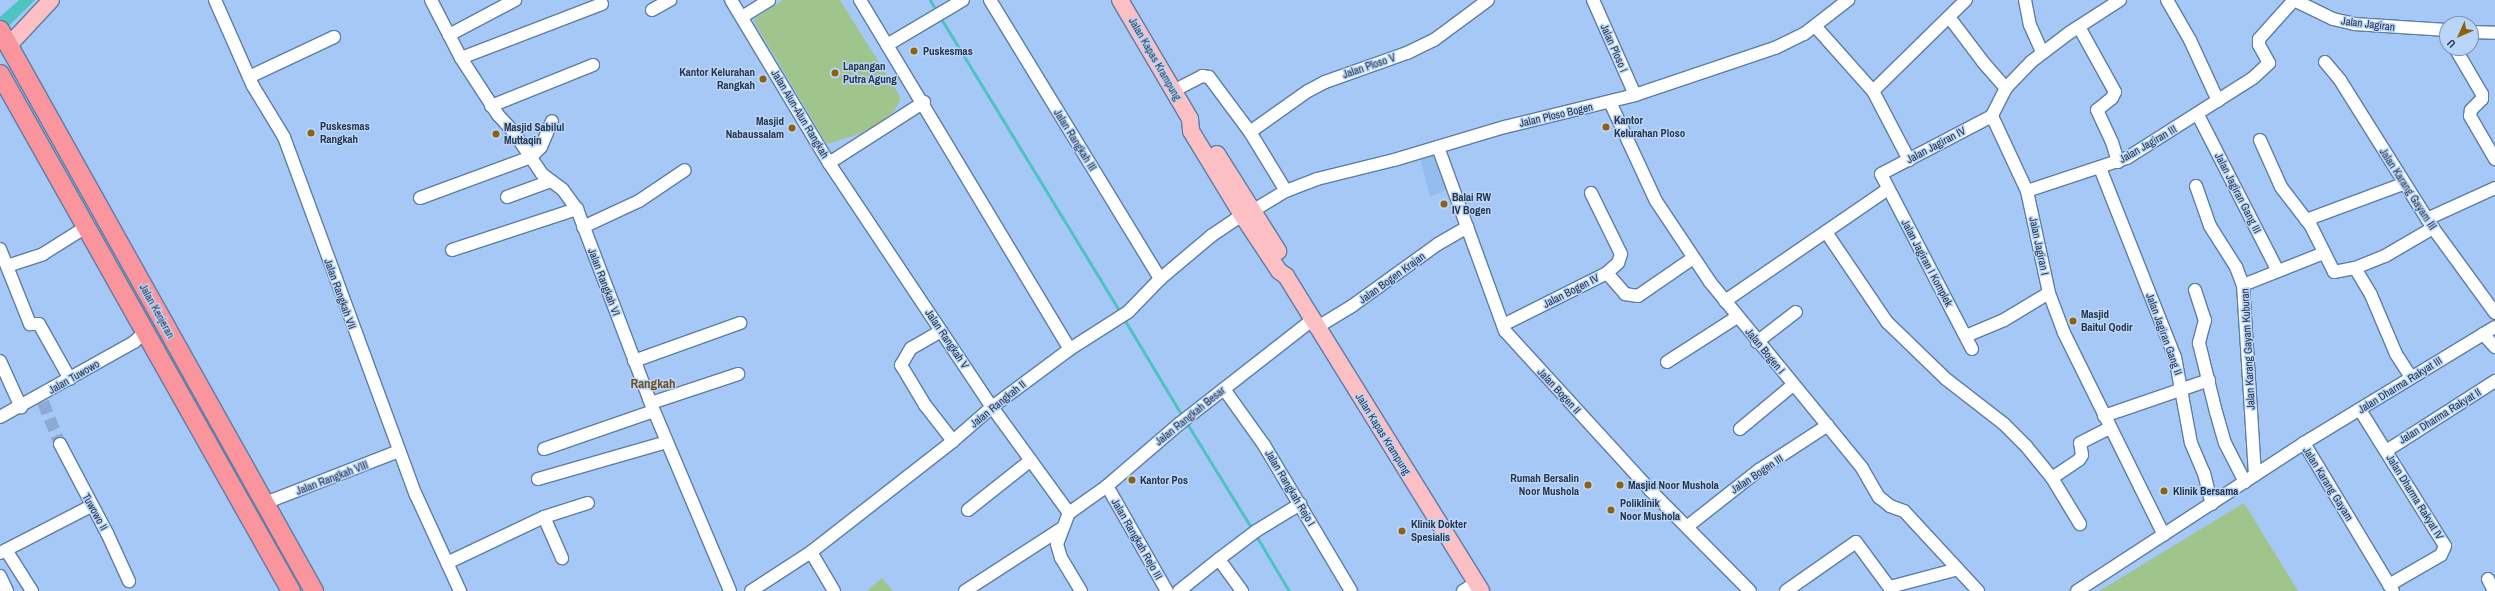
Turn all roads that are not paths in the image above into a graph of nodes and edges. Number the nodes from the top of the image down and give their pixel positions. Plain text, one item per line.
1 (51, 0) edge
2 (215, 0) edge
3 (431, 0) edge
4 (515, 0) edge
5 (670, 0) edge
6 (730, 0) edge
7 (769, 0) edge
8 (860, 0) edge
9 (990, 0) edge
10 (1120, 0) edge
11 (1488, 0) edge
12 (1593, 0) edge
13 (1848, 0) edge
14 (1966, 0) edge
15 (2025, 0) edge
16 (2120, 0) edge
17 (2168, 0) edge
18 (2294, 0) edge
19 (957, 1) edge
20 (602, 4) dead end
21 (652, 10) dead end
22 (742, 17) junction
23 (1949, 17) junction
24 (1815, 26) junction
25 (2079, 27) junction
26 (2439, 30) edge
27 (2479, 32) edge
28 (2495, 33) edge
29 (449, 35) junction
30 (334, 37) dead end
31 (4, 42) edge
32 (887, 45) junction
33 (2042, 52) junction
34 (2460, 56) edge
35 (461, 58) junction
36 (2325, 62) dead end
37 (593, 65) dead end
38 (0, 74) edge
39 (249, 77) junction
40 (2006, 88) junction
41 (1173, 91) junction
42 (1873, 91) junction
43 (1635, 96) junction
44 (2218, 101) junction
45 (924, 102) junction
46 (1610, 102) junction
47 (491, 106) junction
48 (2198, 114) junction
49 (1992, 116) junction
50 (552, 122) dead end
51 (1250, 132) junction
52 (2260, 140) dead end
53 (1438, 147) junction
54 (531, 157) junction
55 (2495, 159) edge
56 (1909, 160) junction
57 (2118, 162) junction
58 (829, 163) junction
59 (2100, 168) junction
60 (685, 170) dead end
61 (1881, 174) joint
62 (551, 180) junction
63 (2403, 184) junction
64 (2196, 186) dead end
65 (2495, 188) edge
66 (1888, 189) junction
67 (1286, 191) junction
68 (2027, 191) junction
69 (1591, 192) dead end
70 (507, 197) dead end
71 (420, 198) dead end
72 (577, 210) junction
73 (1248, 213) junction
74 (2306, 220) junction
75 (2430, 224) junction
76 (86, 227) junction
77 (583, 227) junction
78 (1468, 227) junction
79 (1826, 232) junction
80 (0, 249) edge
81 (452, 250) dead end
82 (2324, 253) junction
83 (1693, 258) junction
84 (7, 266) junction
85 (2355, 268) junction
86 (2278, 271) junction
87 (1607, 273) junction
88 (1160, 279) junction
89 (2243, 285) junction
90 (2195, 290) dead end
91 (2049, 293) junction
92 (1725, 301) junction
93 (1796, 312) dead end
94 (2495, 313) edge
95 (1737, 317) junction
96 (740, 322) dead end
97 (1314, 324) junction
98 (1503, 325) junction
99 (2495, 327) edge
100 (941, 331) junction
101 (145, 332) junction
102 (2483, 334) junction
103 (1966, 336) junction
104 (1758, 342) junction
105 (2495, 347) edge
106 (1972, 349) dead end
107 (1070, 350) junction
108 (0, 361) edge
109 (634, 361) junction
110 (1667, 362) dead end
111 (738, 374) dead end
112 (2411, 376) junction
113 (70, 379) junction
114 (2210, 380) junction
115 (2494, 384) edge
116 (1793, 385) junction
117 (1224, 389) junction
118 (2181, 390) junction
119 (21, 407) junction
120 (652, 407) junction
121 (992, 407) junction
122 (2360, 410) junction
123 (2104, 416) junction
124 (0, 417) edge
125 (1828, 425) junction
126 (2110, 428) junction
127 (1740, 429) dead end
128 (953, 441) junction
129 (667, 442) junction
130 (2304, 443) junction
131 (60, 444) tunnel mouth
132 (544, 449) dead end
133 (399, 451) junction
134 (2386, 451) junction
135 (1031, 460) junction
136 (2052, 478) junction
137 (538, 479) dead end
138 (2250, 479) junction
139 (1107, 486) junction
140 (265, 503) junction
141 (588, 503) dead end
142 (1300, 504) junction
143 (2212, 504) junction
144 (91, 506) junction
145 (968, 510) dead end
146 (1068, 513) junction
147 (544, 517) junction
148 (2080, 524) dead end
149 (1688, 526) junction
150 (1061, 529) junction
151 (2164, 535) junction
152 (3, 552) edge
153 (811, 552) junction
154 (562, 558) dead end
155 (1219, 559) junction
156 (447, 563) junction
157 (1958, 569) junction
158 (0, 576) edge
159 (2488, 579) dead end
160 (129, 581) dead end
161 (1473, 588) edge
162 (2391, 588) edge
163 (1891, 589) edge
164 (8, 591) edge
165 (32, 591) edge
166 (291, 591) edge
167 (314, 591) edge
168 (460, 591) edge
169 (730, 591) edge
170 (751, 591) edge
171 (834, 591) edge
172 (965, 591) edge
173 (1082, 591) edge
174 (1167, 591) edge
175 (1179, 591) edge
176 (1242, 591) edge
177 (1351, 591) edge
178 (1750, 591) edge
179 (1786, 591) edge
180 (1978, 591) edge
181 (2077, 591) edge
182 (2494, 591) edge

1 - 31 main road
2 - 39 street, Jalan Rangkah VII
3 - 29 street, Jalan Rangkah VI
4 - 29 street
5 - 21 street
6 - 22 street, Jalan Alun-Alun Rangkah
7 - 22 street
8 - 32 street
9 - 88 street, Jalan Rangkah III
10 - 41 main road, Jalan Kapas Krampung
11 - 51 street, Jalan Ploso V
12 - 43 street, Jalan Ploso I
13 - 24 street, Jalan Ploso Bogen
14 - 23 street
15 - 33 street
16 - 25 street
17 - 44 street
18 - 26 street, Jalan Jagiran
18 - 44 street, Jalan Jagiran III
19 - 32 street
20 - 35 street
22 - 58 street, Jalan Alun-Alun Rangkah
23 - 40 street
23 - 42 street
24 - 42 street
24 - 43 street, Jalan Ploso Bogen
25 - 33 street
25 - 57 street
27 - 28 street
29 - 35 street, Jalan Rangkah VI
30 - 39 street
31 - 140 highway, Jalan Kenjeran
32 - 45 street
33 - 40 street
34 - 55 street
35 - 47 street, Jalan Rangkah VI
36 - 63 street, Jalan Karang Gayam III
37 - 47 street
38 - 76 highway, Jalan Kenjeran
39 - 133 street, Jalan Rangkah VII
40 - 49 street
41 - 51 street
41 - 73 main road, Jalan Kapas Krampung
42 - 56 street
43 - 46 street, Jalan Ploso Bogen
44 - 48 street, Jalan Jagiran III
45 - 58 street, Jalan Alun-Alun Rangkah
45 - 107 street
46 - 53 street, Jalan Ploso Bogen
46 - 83 street, Jalan Bogen I
47 - 54 street, Jalan Rangkah VI
48 - 57 street, Jalan Jagiran III
48 - 86 street, Jalan Jagiran Gang III
49 - 56 street, Jalan Jagiran IV
49 - 68 street, Jalan Jagiran I
50 - 54 street
51 - 67 street
52 - 74 street
53 - 67 street, Jalan Ploso Bogen
53 - 78 street, Jalan Bogen II
54 - 62 street, Jalan Rangkah VI
54 - 71 street
56 - 61 street, Jalan Jagiran IV
57 - 59 street, Jalan Jagiran III
58 - 100 street, Jalan Rangkah V
59 - 68 street, Jalan Jagiran III
59 - 118 street, Jalan Jagiran Gang II
60 - 77 street
61 - 66 street, Jalan Jagiran I Komplek
62 - 70 street
62 - 72 street, Jalan Rangkah VI
63 - 74 street
63 - 75 street, Jalan Karang Gayam III
64 - 89 street
65 - 75 street
66 - 79 street
66 - 103 street, Jalan Jagiran I Komplek
67 - 73 street, Jalan Ploso Bogen
68 - 91 street, Jalan Jagiran I
69 - 87 street
72 - 77 street, Jalan Rangkah VI
72 - 81 street
73 - 88 street, Jalan Rangkah II
73 - 97 main road, Jalan Kapas Krampung
74 - 82 street
75 - 85 street
75 - 94 street, Jalan Karang Gayam III
76 - 84 street
76 - 101 highway, Jalan Kenjeran
77 - 109 street, Jalan Rangkah VI
78 - 97 street, Jalan Bogen Krajan
78 - 98 street, Jalan Bogen II
79 - 92 street
79 - 136 street
80 - 84 street
82 - 85 street
82 - 86 street, Jalan Karang Gayam Kuburan
83 - 87 street, Jalan Bogen IV
83 - 92 street, Jalan Bogen I
84 - 113 street
85 - 112 street
86 - 89 street, Jalan Karang Gayam Kuburan
87 - 98 street, Jalan Bogen IV
88 - 107 street, Jalan Rangkah II
89 - 138 street, Jalan Karang Gayam Kuburan
90 - 114 street
91 - 103 street
91 - 123 street, Jalan Jagiran I
92 - 95 street, Jalan Bogen I
93 - 104 street
95 - 104 street, Jalan Bogen I
95 - 110 street
96 - 109 street
97 - 117 street, Jalan Rangkah Besar
97 - 161 main road, Jalan Kapas Krampung
98 - 149 street, Jalan Bogen II
99 - 102 street, Jalan Dharma Rakyat III
100 - 121 street, Jalan Rangkah V
100 - 128 street
101 - 113 street, Jalan Tuwowo
101 - 166 highway, Jalan Kenjeran
102 - 105 street
102 - 112 street, Jalan Dharma Rakyat III
103 - 106 street, Jalan Jagiran I Komplek
104 - 116 street, Jalan Bogen I
107 - 121 street, Jalan Rangkah II
108 - 119 street
109 - 120 street, Jalan Rangkah VI
111 - 120 street
112 - 122 street, Jalan Dharma Rakyat III
113 - 119 street, Jalan Tuwowo
114 - 118 street
114 - 138 street
115 - 134 street, Jalan Dharma Rakyat II
116 - 125 street, Jalan Bogen I
116 - 127 street
117 - 139 street, Jalan Rangkah Besar
117 - 142 street, Jalan Rangkah Rejo I
118 - 123 street
118 - 143 street, Jalan Jagiran Gang II
119 - 124 street, Jalan Tuwowo
120 - 129 street, Jalan Rangkah VI
120 - 132 street
121 - 128 street, Jalan Rangkah II
121 - 135 street, Jalan Rangkah V
122 - 130 street, Jalan Dharma Rakyat III
122 - 134 street, Jalan Dharma Rakyat IV
123 - 126 street, Jalan Jagiran I
125 - 149 street, Jalan Bogen III
125 - 157 street, Jalan Bogen I
126 - 136 street
126 - 151 street, Jalan Jagiran I
128 - 153 street, Jalan Rangkah II
129 - 137 street
129 - 169 street, Jalan Rangkah VI
130 - 138 street, Jalan Karang Gayam
130 - 162 street, Jalan Karang Gayam
131 - 144 street, Tuwowo II
133 - 140 street, Jalan Rangkah VIII
133 - 156 street, Jalan Rangkah VII
134 - 162 street, Jalan Dharma Rakyat IV
135 - 145 street
135 - 146 street, Jalan Rangkah V
136 - 148 street
138 - 143 street, Jalan Karang Gayam
139 - 146 street, Jalan Rangkah Besar
139 - 174 street, Jalan Rangkah Rejo III
140 - 167 highway, Jalan Kenjeran
141 - 147 street
142 - 155 street
142 - 177 street, Jalan Rangkah Rejo I
143 - 151 street, Jalan Karang Gayam
144 - 152 street
144 - 160 street, Tuwowo II
146 - 150 street
147 - 154 street
147 - 156 street
149 - 178 street, Jalan Bogen II
150 - 172 street
150 - 173 street
151 - 181 street, Jalan Karang Gayam
152 - 165 street
153 - 170 street, Jalan Rangkah II
153 - 171 street
155 - 175 street
155 - 176 street
156 - 168 street, Jalan Rangkah VII
157 - 163 street
157 - 180 street, Jalan Bogen I
158 - 164 street
159 - 182 street
163 - 179 street

